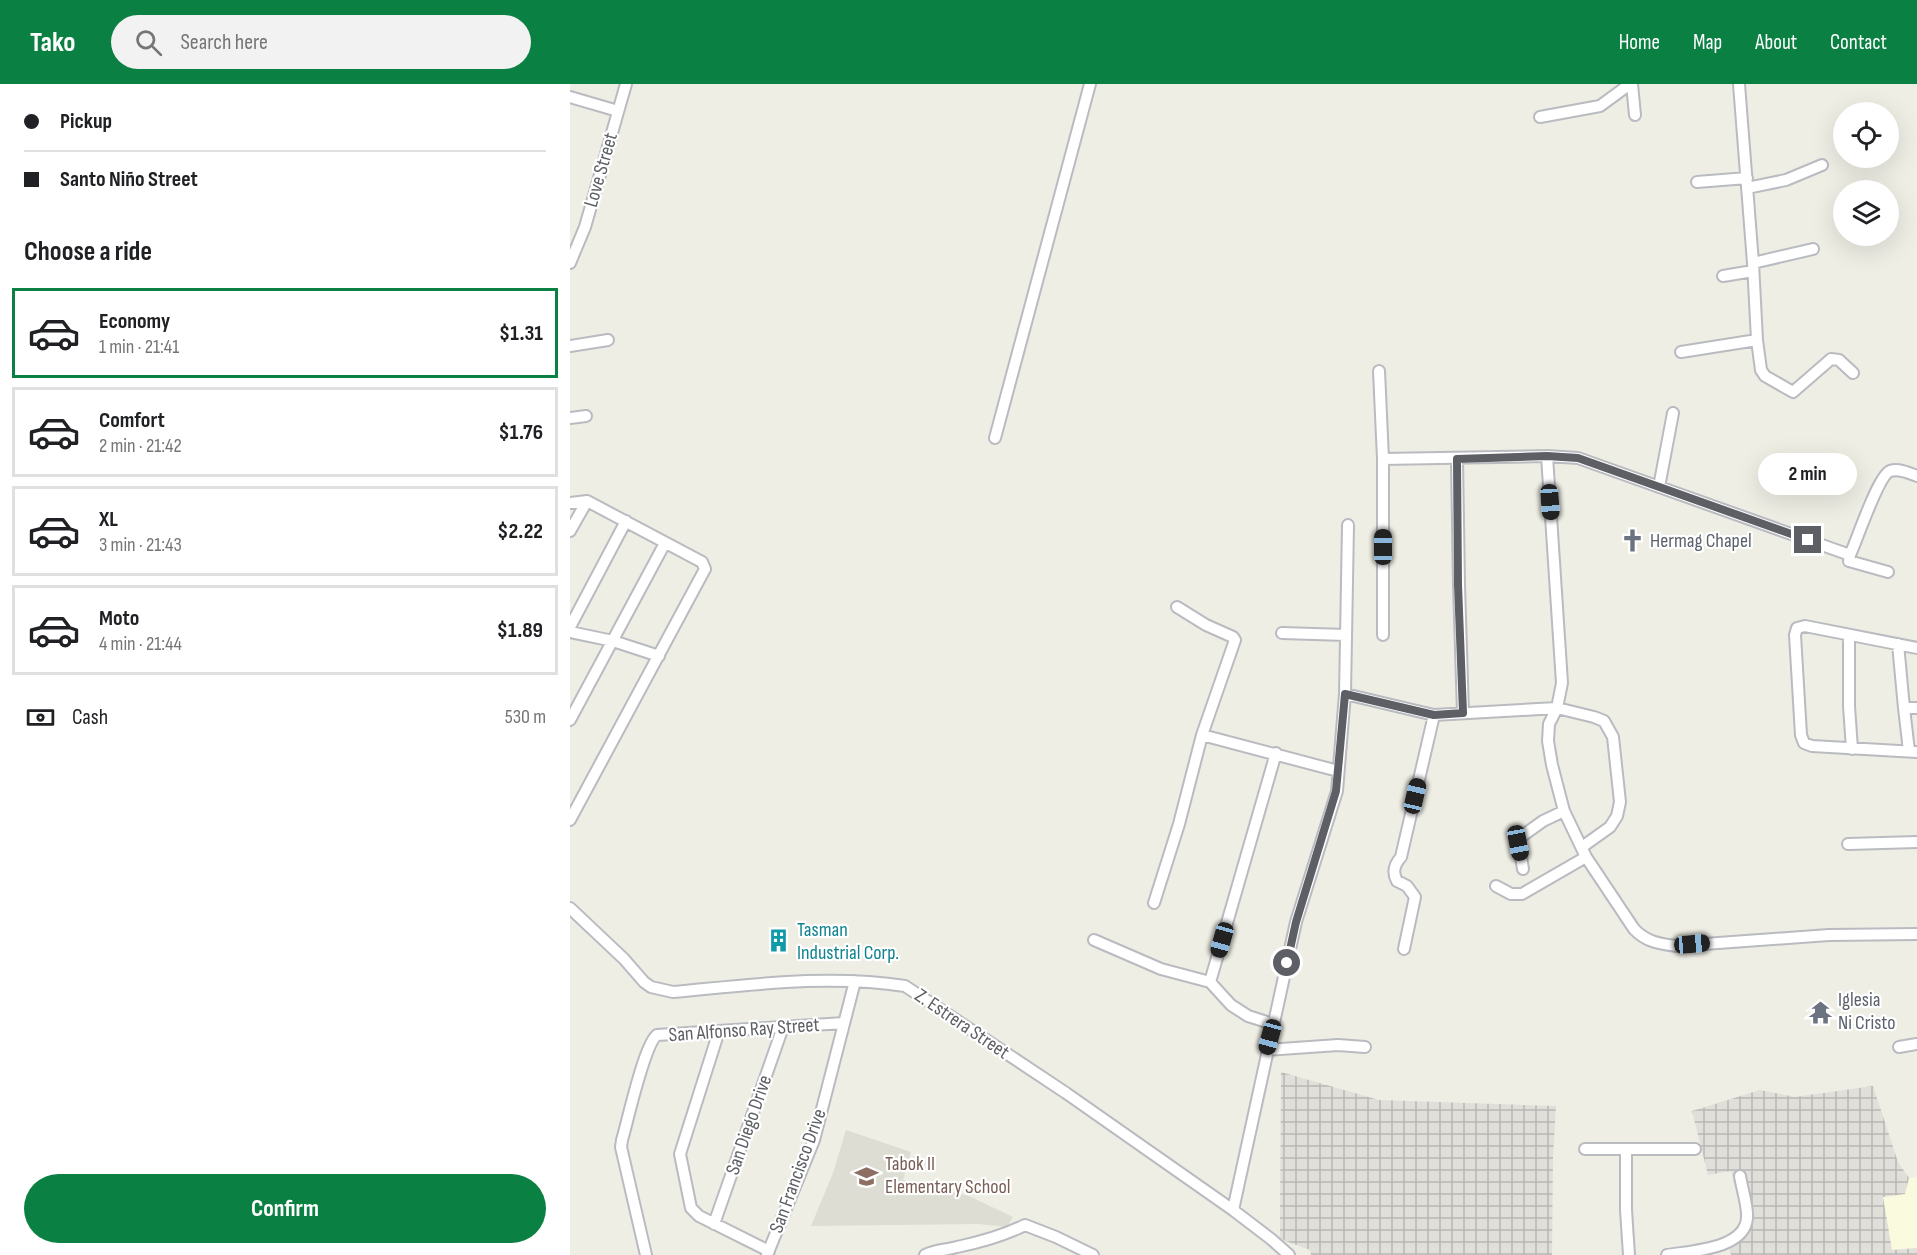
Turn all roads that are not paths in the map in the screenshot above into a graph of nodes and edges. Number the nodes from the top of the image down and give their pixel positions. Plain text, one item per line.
1 (626, 84) edge
2 (1090, 84) edge
3 (1631, 84) edge
4 (1739, 84) edge
5 (570, 98) edge
6 (618, 111) junction
7 (1635, 115) dead end
8 (1540, 117) dead end
9 (1822, 165) dead end
10 (1697, 182) dead end
11 (1747, 183) junction
12 (1813, 249) dead end
13 (572, 257) edge
14 (1753, 267) junction
15 (1723, 276) dead end
16 (608, 340) dead end
17 (1757, 340) junction
18 (570, 346) edge
19 (1681, 352) dead end
20 (1379, 371) dead end
21 (1853, 373) dead end
22 (1673, 413) dead end
23 (586, 416) dead end
24 (570, 418) edge
25 (995, 438) dead end
26 (1547, 456) junction
27 (1383, 459) junction
28 (1457, 459) junction
29 (1917, 477) edge
30 (1659, 487) junction
31 (587, 501) junction
32 (570, 503) edge
33 (626, 520) junction
34 (1348, 525) dead end
35 (570, 531) edge
36 (665, 543) junction
37 (1850, 555) junction
38 (1888, 572) dead end
39 (1177, 607) dead end
40 (570, 629) edge
41 (1282, 633) dead end
42 (1346, 635) junction
43 (1383, 635) dead end
44 (1849, 635) junction
45 (613, 641) junction
46 (1898, 644) junction
47 (1917, 648) edge
48 (658, 656) junction
49 (1345, 694) junction
50 (1557, 708) junction
51 (1904, 708) junction
52 (1917, 708) edge
53 (1463, 713) junction
54 (1434, 715) junction
55 (570, 720) edge
56 (1202, 735) junction
57 (1852, 749) junction
58 (1913, 751) edge
59 (1276, 753) junction
60 (1338, 771) junction
61 (1564, 811) junction
62 (570, 820) edge
63 (1917, 842) edge
64 (1848, 844) dead end
65 (1584, 852) junction
66 (1523, 869) dead end
67 (1496, 886) dead end
68 (1154, 903) dead end
69 (570, 908) edge
70 (1917, 934) edge
71 (1094, 940) dead end
72 (1404, 949) dead end
73 (855, 981) junction
74 (1210, 982) junction
75 (844, 1023) junction
76 (1273, 1024) junction
77 (783, 1027) junction
78 (719, 1031) junction
79 (1917, 1044) edge
80 (1365, 1047) dead end
81 (1899, 1047) dead end
82 (1267, 1050) junction
83 (1585, 1149) dead end
84 (1626, 1149) junction
85 (1695, 1149) dead end
86 (1740, 1176) dead end
87 (1233, 1210) junction
88 (714, 1224) junction
89 (768, 1253) edge
90 (646, 1255) edge
91 (925, 1255) edge
92 (1093, 1255) edge
93 (1289, 1255) edge
94 (1629, 1255) edge
95 (1667, 1255) edge

1 - 6 street, Love Street
2 - 25 street
3 - 7 street
3 - 8 street
4 - 11 street
5 - 6 street
6 - 13 street, Love Street
9 - 11 street
10 - 11 street
11 - 14 street
12 - 14 street
14 - 15 street
14 - 17 street
16 - 18 street
17 - 19 street
17 - 21 street
20 - 27 street
22 - 30 street
23 - 24 street
26 - 28 street
26 - 30 street
26 - 50 street
27 - 28 street
27 - 43 street
28 - 53 street
29 - 37 street
30 - 37 street
31 - 32 street
31 - 33 street
31 - 35 street
33 - 36 street
33 - 40 street
34 - 42 street
36 - 45 street
36 - 48 street
37 - 38 street
39 - 56 street
40 - 45 street
41 - 42 street
42 - 49 street
44 - 46 street
44 - 57 street
44 - 57 street
45 - 48 street
45 - 55 street
46 - 47 street
46 - 51 street
48 - 62 street
49 - 54 street
49 - 60 street
50 - 53 street
50 - 61 street
50 - 65 street
51 - 52 street
51 - 58 street
53 - 54 street
54 - 72 street
56 - 59 street
56 - 68 street
57 - 58 street
59 - 60 street
59 - 74 street
60 - 76 street
61 - 65 street
61 - 66 street
63 - 64 street
65 - 67 street
65 - 70 street
69 - 73 street, Z. Estrera Street
71 - 74 street
73 - 75 street, San Francisco Drive
73 - 87 street, Z. Estrera Street
74 - 76 street
75 - 77 street, San Alfonso Ray Street
75 - 89 street, San Francisco Drive
76 - 82 street
77 - 78 street, San Alfonso Ray Street
77 - 88 street, San Diego Drive
78 - 88 street
78 - 90 street, San Alfonso Ray Street
79 - 81 street
80 - 82 street
82 - 87 street
83 - 84 street
84 - 85 street
84 - 94 street
86 - 95 street
87 - 93 street, Z. Estrera Street
88 - 89 street
91 - 92 street

